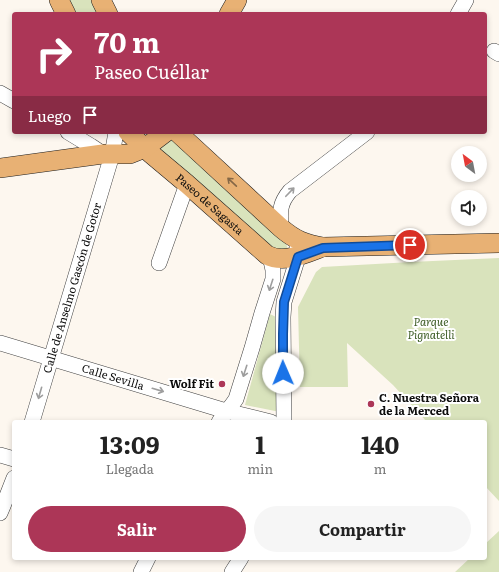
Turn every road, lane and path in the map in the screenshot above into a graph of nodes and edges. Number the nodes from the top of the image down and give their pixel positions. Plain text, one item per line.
1 (59, 0) edge
2 (101, 0) edge
3 (237, 0) edge
4 (248, 0) edge
5 (466, 0) edge
6 (65, 12) edge
7 (107, 12) edge
8 (230, 12) edge
9 (241, 12) edge
10 (459, 12) edge
11 (0, 93) edge
12 (12, 100) edge
13 (71, 134) edge
14 (158, 134) edge
15 (179, 134) edge
16 (365, 134) edge
17 (124, 142) edge
18 (0, 168) edge
19 (187, 184) junction
20 (288, 233) junction
21 (499, 243) edge
22 (323, 248) junction
23 (270, 256) junction
24 (298, 257) junction
25 (159, 263) dead end
26 (262, 313) junction
27 (283, 316) junction
28 (0, 342) edge
29 (51, 358) junction
30 (223, 416) edge
31 (33, 420) edge
32 (255, 420) edge
33 (284, 420) edge
34 (0, 455) edge
35 (12, 458) edge
36 (12, 483) edge
37 (1, 508) edge
38 (147, 560) edge
39 (240, 560) edge
40 (141, 572) edge
41 (232, 572) edge

1 - 6 main road
2 - 7 main road
3 - 8 main road
4 - 9 main road
5 - 10 street
11 - 12 street
13 - 17 street
14 - 17 main road
20 -> 15 main road
20 -> 16 street
17 - 18 main road
17 - 19 main road, Paseo de Sagasta
17 - 29 street, Calle de Anselmo Gascón de Gotor
19 - 23 main road, Paseo de Sagasta
19 - 25 street
20 - 22 main road
20 - 24 street
21 - 22 main road
22 - 24 main road
23 - 24 main road
23 -> 26 street
24 - 27 street
26 - 27 street
26 -> 30 street
27 - 33 street
28 - 29 street, Calle Sevilla
29 -> 30 street, Calle Sevilla
29 -> 31 street, Calle de Anselmo Gascón de Gotor
30 - 32 street, Calle Sevilla
34 - 35 street
36 - 37 street
38 - 40 street
39 - 41 street

